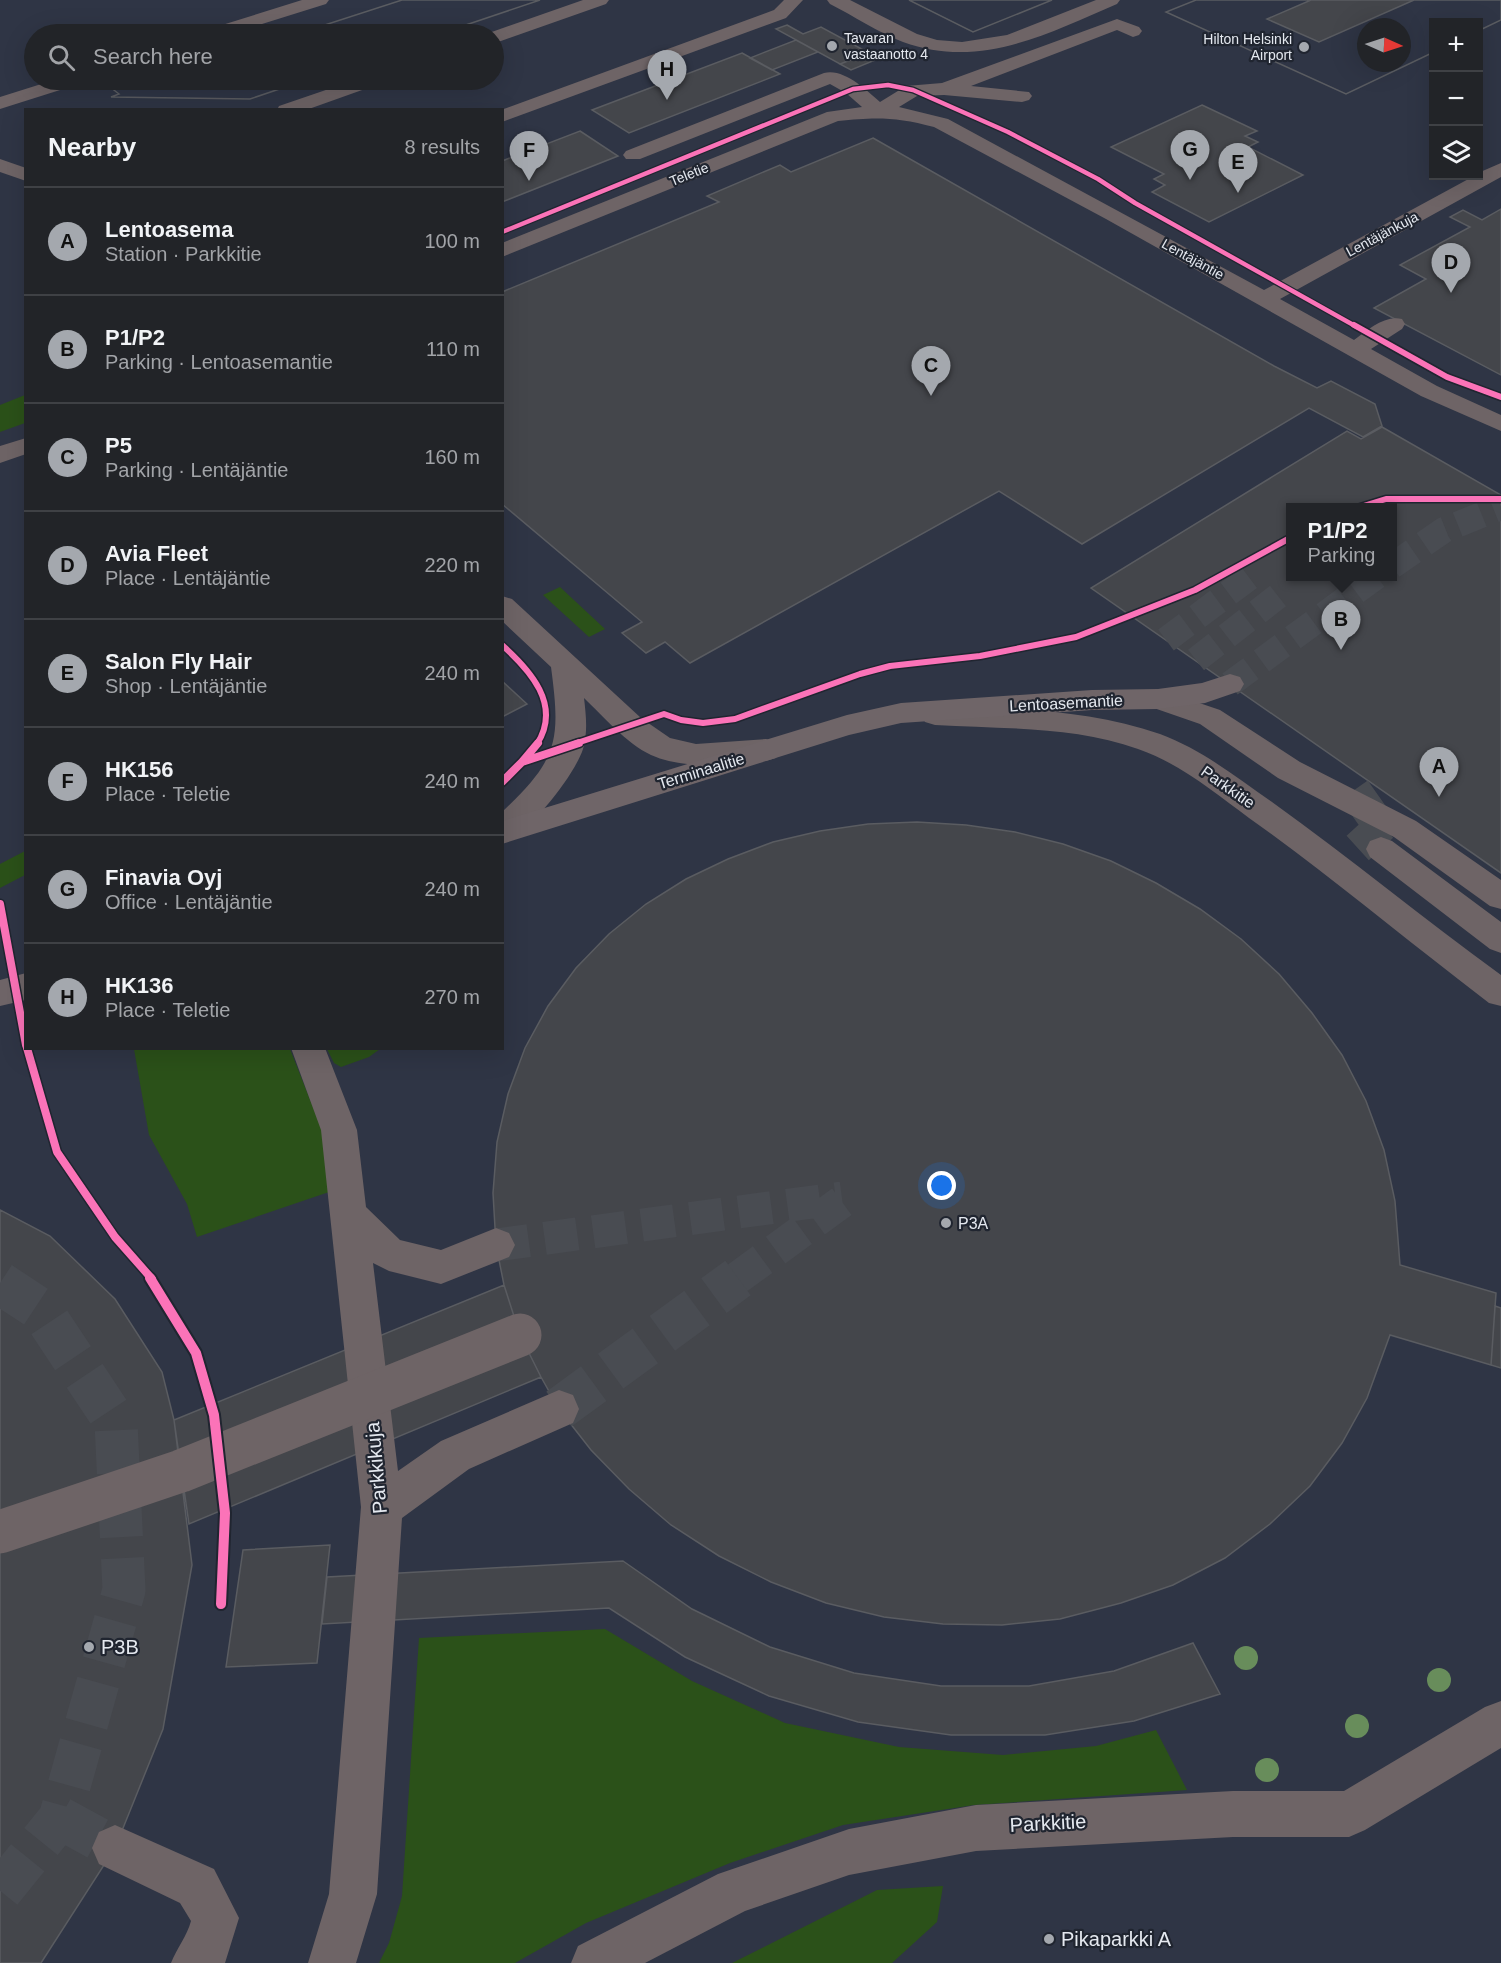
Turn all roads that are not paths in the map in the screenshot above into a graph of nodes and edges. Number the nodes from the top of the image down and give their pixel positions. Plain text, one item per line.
1 (320, 0) edge
2 (600, 0) edge
3 (794, 0) edge
4 (836, 0) edge
5 (1111, 0) edge
6 (244, 24) edge
7 (1133, 31) dead end
8 (504, 34) edge
9 (944, 89) junction
10 (41, 90) edge
11 (343, 90) edge
12 (1022, 96) dead end
13 (0, 103) edge
14 (292, 108) edge
15 (879, 111) junction
16 (504, 115) edge
17 (633, 155) dead end
18 (0, 165) edge
19 (1501, 169) edge
20 (24, 174) edge
21 (504, 249) edge
22 (1264, 299) junction
23 (1394, 324) dead end
24 (1355, 349) junction
25 (1501, 424) edge
26 (24, 445) edge
27 (0, 455) edge
28 (504, 607) edge
29 (565, 665) junction
30 (1230, 684) tunnel mouth
31 (1158, 699) junction
32 (901, 713) junction
33 (771, 750) junction
34 (504, 830) edge
35 (504, 831) edge
36 (1381, 849) tunnel mouth
37 (1501, 897) edge
38 (1501, 940) edge
39 (24, 987) edge
40 (0, 993) edge
41 (1501, 993) edge
42 (310, 1050) edge
43 (351, 1217) junction
44 (496, 1245) tunnel mouth
45 (520, 1335) dead end
46 (559, 1408) tunnel mouth
47 (382, 1507) junction
48 (0, 1532) edge
49 (1501, 1723) edge
50 (115, 1848) tunnel mouth
51 (195, 1963) edge
52 (332, 1963) edge
53 (595, 1963) edge

1 - 6 street
2 - 8 street
3 - 16 street
4 - 5 street
7 - 9 street
9 - 12 street
9 - 15 street
10 - 13 street
11 - 14 street
15 - 17 street
15 - 21 street, Teletie
15 - 22 street, Lentäjäntie
18 - 20 street
19 - 22 street, Lentäjänkuja
22 - 24 street, Lentäjäntie
23 - 24 street
24 - 25 street, Lentäjäntie
26 - 27 street
28 - 29 street
29 - 33 street
29 - 34 street
30 - 31 main road, Lentoasemantie
31 - 32 main road, Lentoasemantie
31 - 37 street
32 - 33 main road, Terminaalitie
32 - 41 street, Parkkitie
33 - 35 main road, Terminaalitie
36 - 38 street
39 - 40 main road
42 - 43 street, Parkkikuja
43 - 44 street
43 - 47 street, Parkkikuja
45 - 48 street, bridge
46 - 47 street
47 - 52 street, Parkkikuja
49 - 53 street, Parkkitie
50 - 51 street

